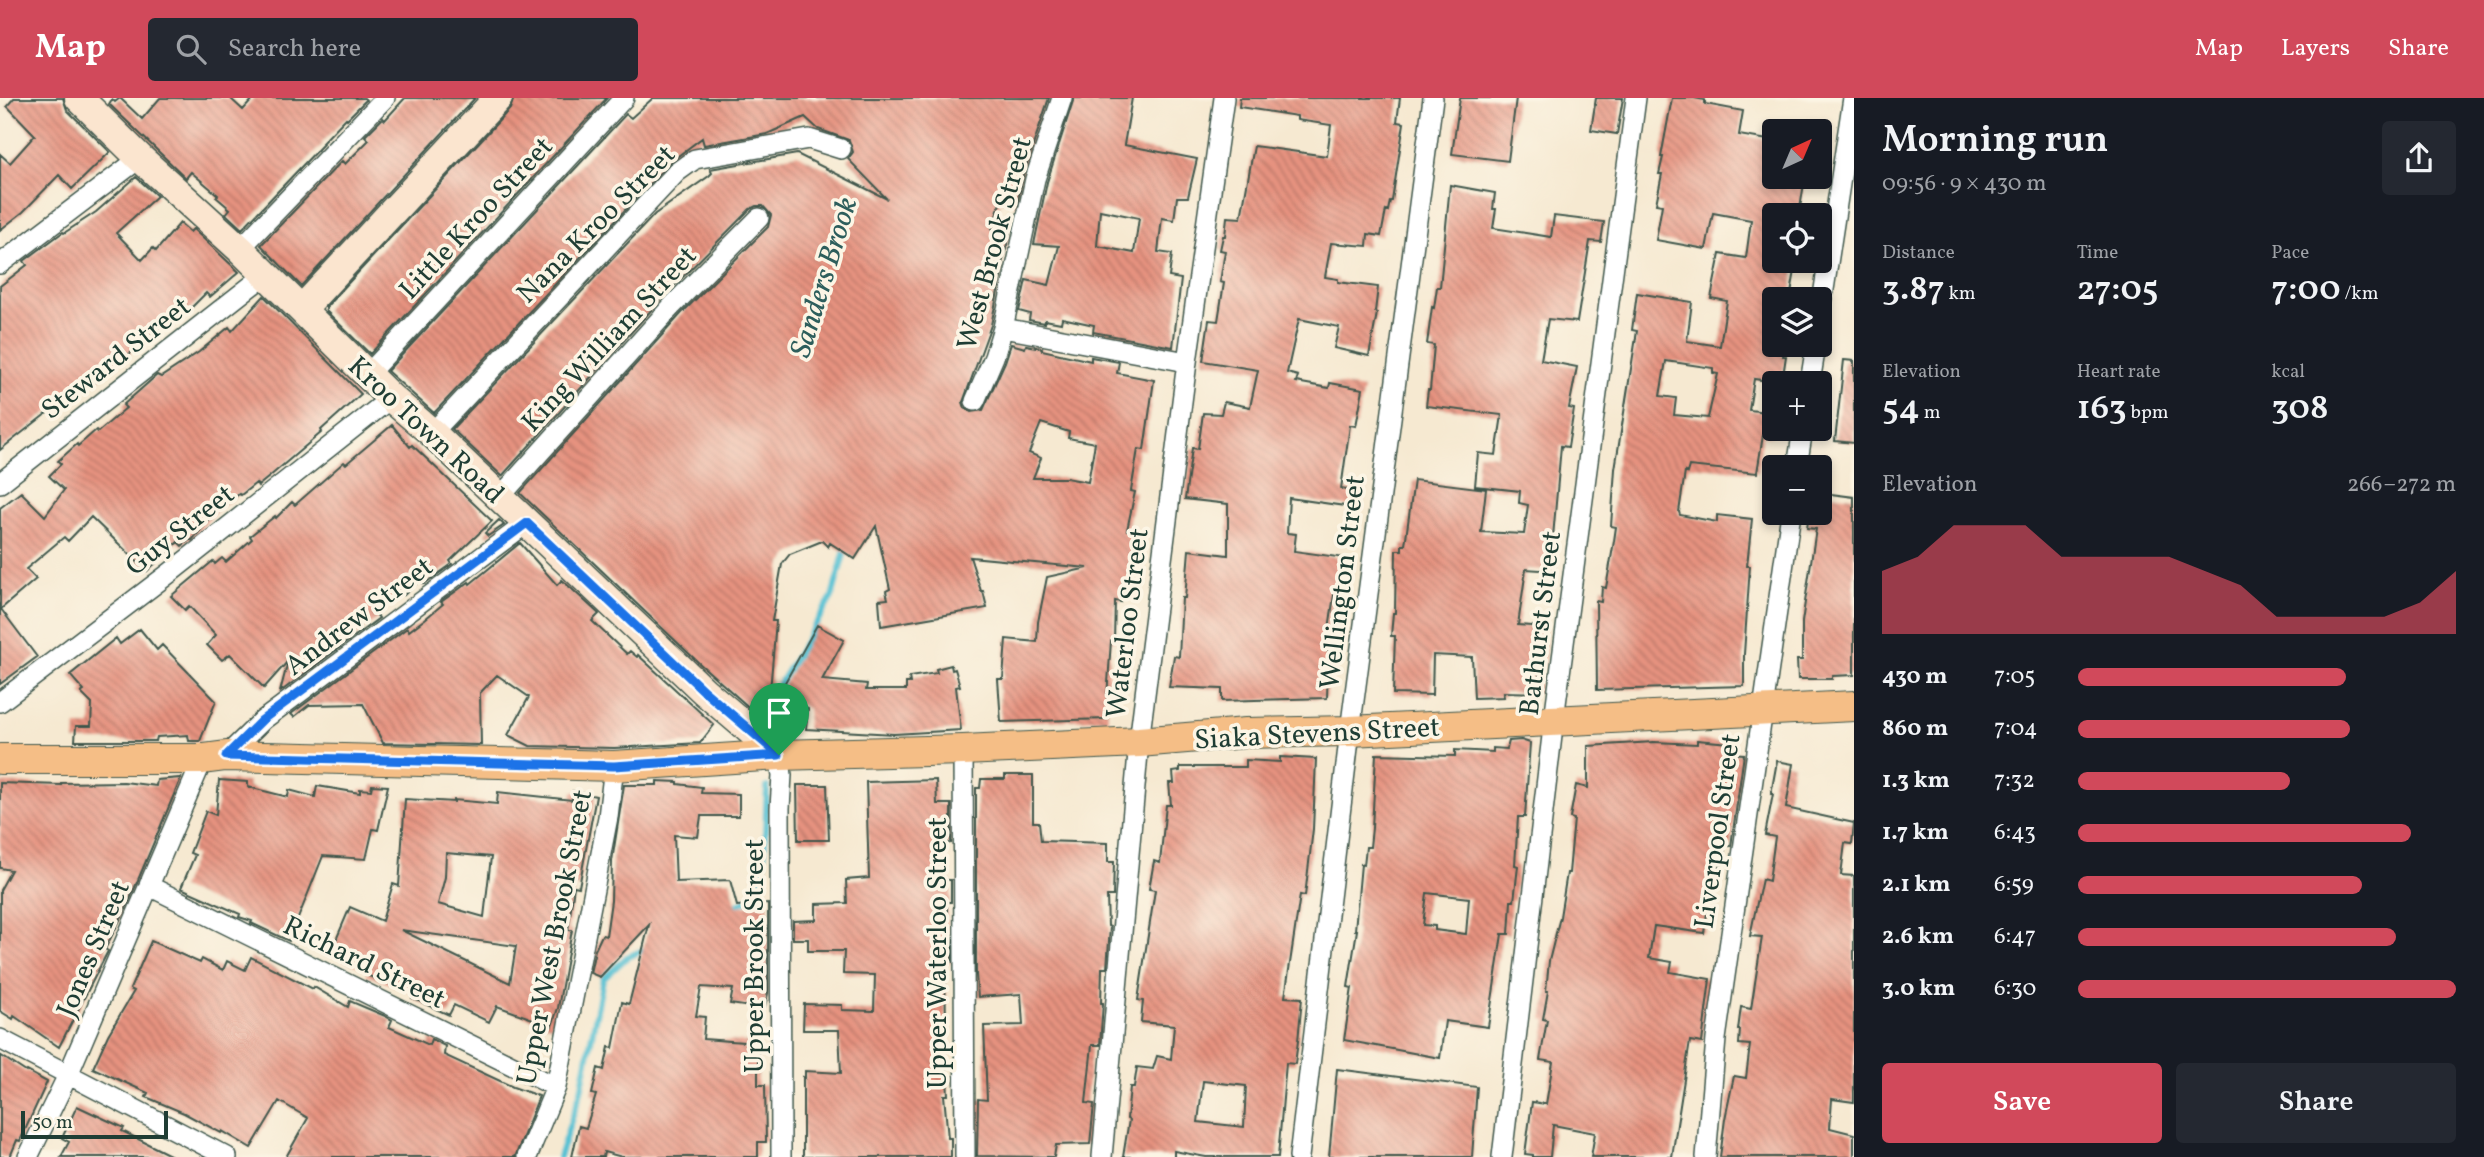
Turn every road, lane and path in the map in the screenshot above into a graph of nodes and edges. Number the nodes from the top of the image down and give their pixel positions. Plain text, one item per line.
1 (79, 98) edge
2 (385, 98) edge
3 (498, 98) edge
4 (624, 98) edge
5 (1062, 98) edge
6 (1224, 98) edge
7 (1433, 98) edge
8 (1636, 98) edge
9 (1853, 98) edge
10 (841, 149) dead end
11 (140, 158) junction
12 (759, 218) dead end
13 (240, 249) junction
14 (0, 264) edge
15 (265, 275) junction
16 (1824, 287) edge
17 (302, 309) junction
18 (1003, 328) junction
19 (1187, 362) junction
20 (368, 374) junction
21 (391, 398) junction
22 (975, 401) dead end
23 (432, 433) junction
24 (0, 483) edge
25 (500, 497) junction
26 (527, 523) junction
27 (1789, 525) edge
28 (0, 702) edge
29 (1854, 706) edge
30 (1761, 712) junction
31 (1554, 719) junction
32 (1350, 730) junction
33 (1139, 741) junction
34 (963, 750) junction
35 (779, 755) junction
36 (214, 757) junction
37 (0, 759) edge
38 (614, 766) junction
39 (149, 886) junction
40 (0, 1039) edge
41 (68, 1075) junction
42 (556, 1087) junction
43 (28, 1157) edge
44 (227, 1157) edge
45 (527, 1157) edge
46 (781, 1157) edge
47 (965, 1157) edge
48 (1102, 1157) edge
49 (1299, 1157) edge
50 (1502, 1157) edge
51 (1706, 1157) edge

1 - 11 main road, Kroo Town Road
2 - 13 street
3 - 17 main road
4 - 20 street, Little Kroo Street
5 - 18 street, West Brook Street
6 - 19 street, Waterloo Street
7 - 32 street, Wellington Street
8 - 31 street, Bathurst Street
9 - 16 street
10 - 23 street, Nana Kroo Street
11 - 13 main road, Kroo Town Road
11 - 14 street
12 - 25 street, King William Street
13 - 15 main road, Kroo Town Road
15 - 17 main road, Kroo Town Road
15 - 24 street, Steward Street
17 - 20 main road, Kroo Town Road
18 - 19 street
18 - 22 street, West Brook Street
19 - 33 street, Waterloo Street
20 - 21 main road, Kroo Town Road
21 - 23 main road, Kroo Town Road
21 - 28 street, Guy Street
23 - 25 main road, Kroo Town Road
25 - 26 main road, Kroo Town Road
26 - 35 main road, Kroo Town Road
26 - 36 street, Andrew Street
27 - 30 street, Liverpool Street
29 - 30 main road, Siaka Stevens Street
30 - 31 main road, Siaka Stevens Street
30 - 51 street, Liverpool Street
31 - 32 main road, Siaka Stevens Street
31 - 50 street, Bathurst Street
32 - 33 main road, Siaka Stevens Street
32 - 49 street, Wellington Street
33 - 34 main road, Siaka Stevens Street
33 - 48 street, Waterloo Street
34 - 35 main road, Siaka Stevens Street
34 - 47 street, Upper Waterloo Street
35 - 38 main road, Siaka Stevens Street
35 - 46 street, Upper Brook Street
36 - 37 main road, Siaka Stevens Street
36 - 38 main road, Siaka Stevens Street
36 - 39 street, Jones Street
38 - 42 street, Upper West Brook Street
39 - 41 street, Jones Street
39 - 42 street, Richard Street
40 - 41 street
41 - 43 street, Jones Street
41 - 44 street
42 - 45 street, Upper West Brook Street

